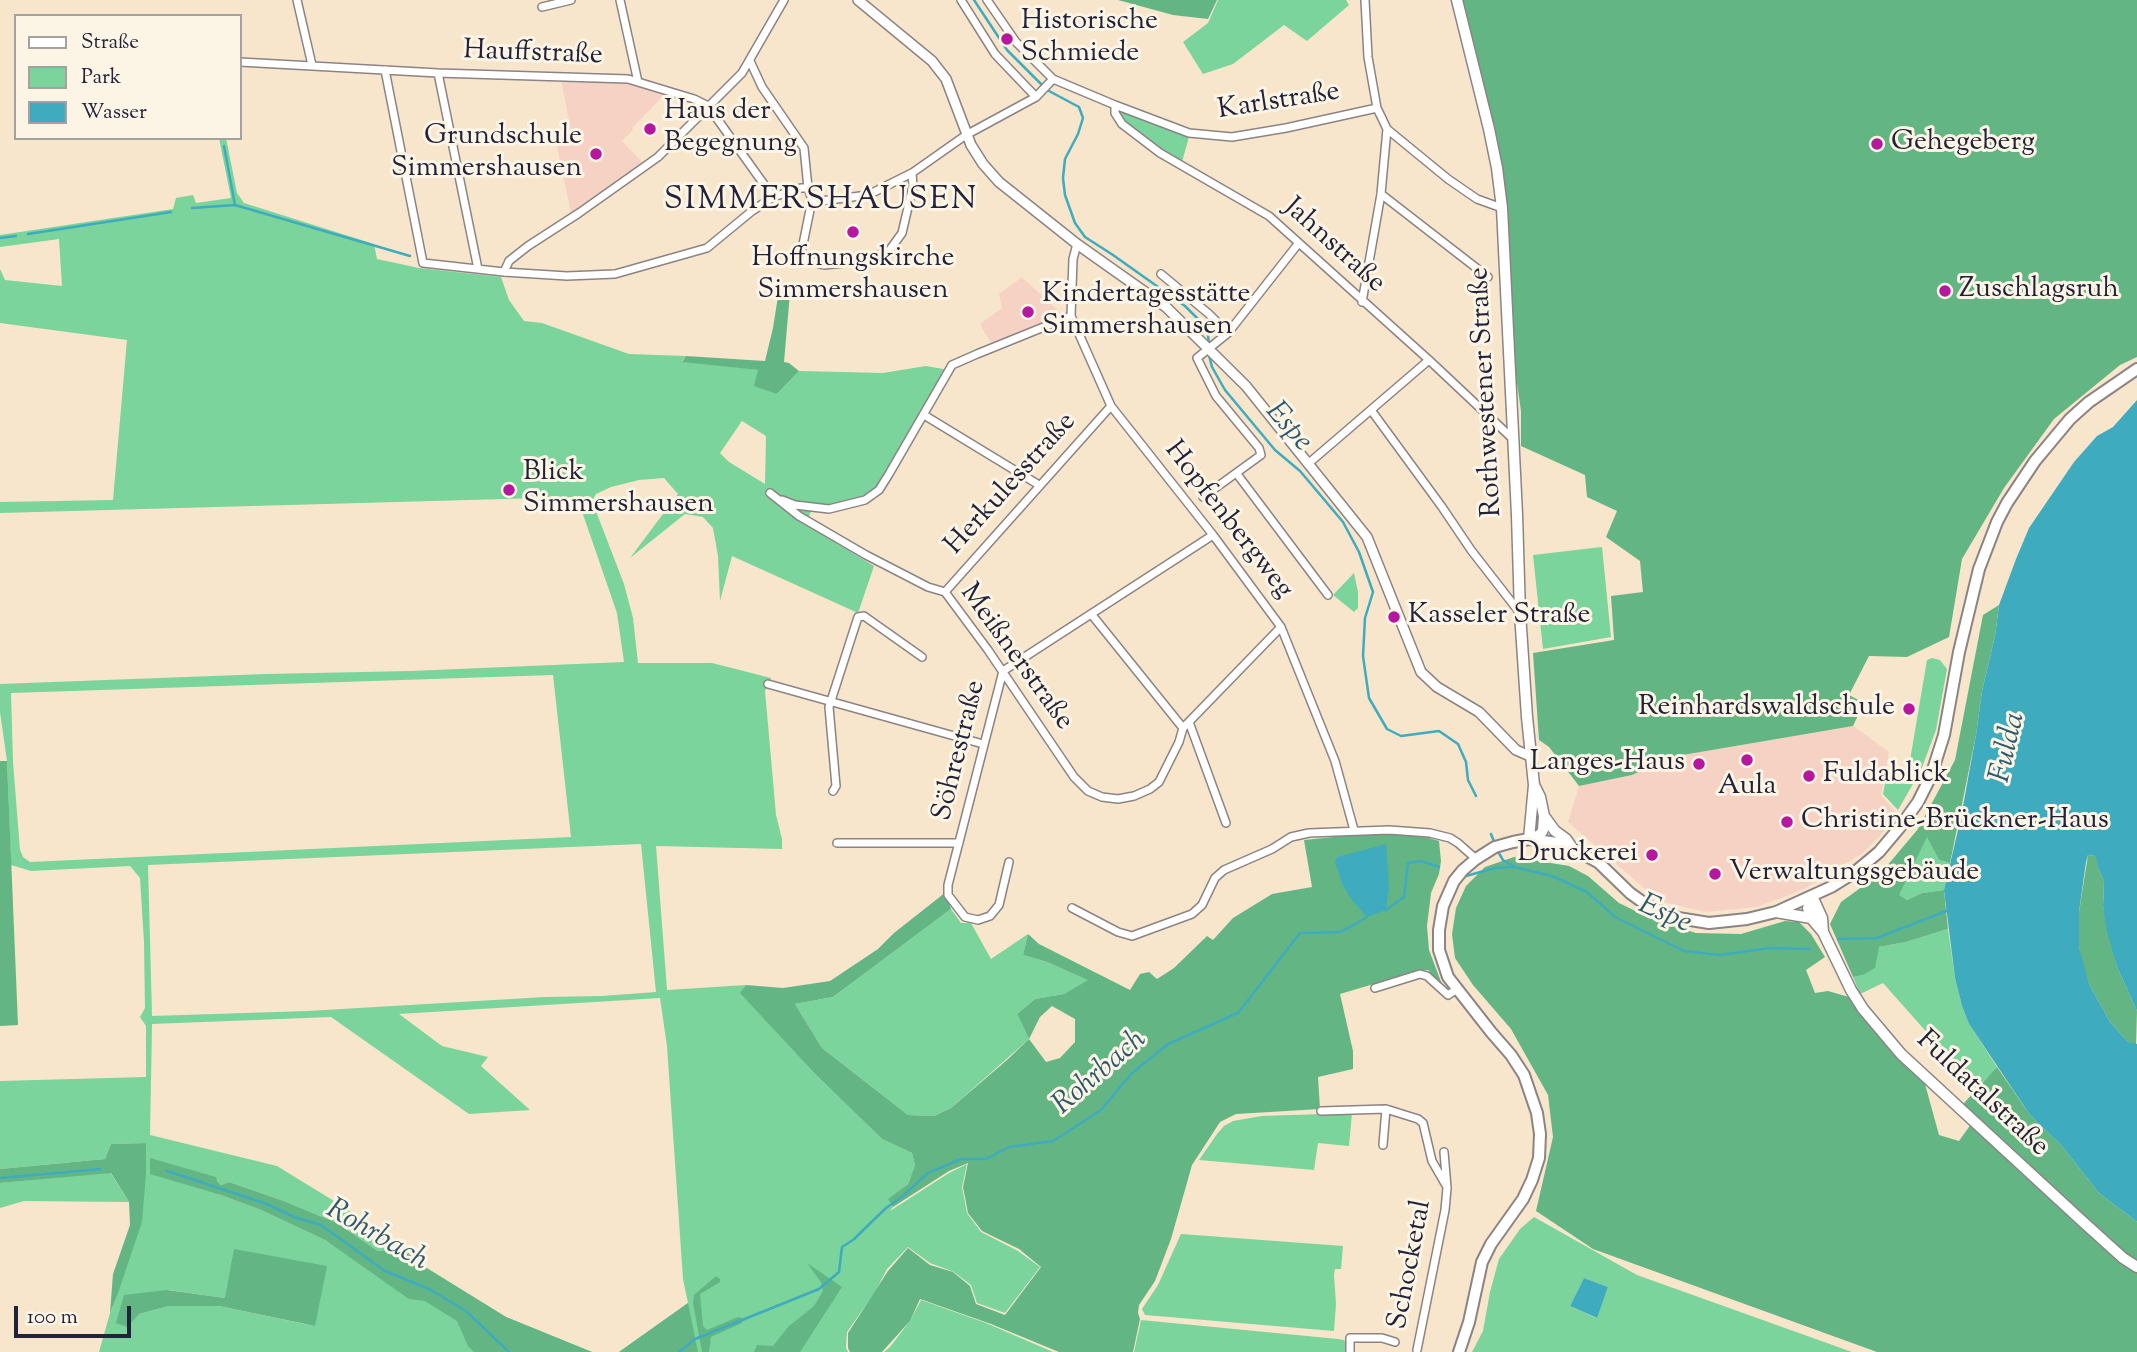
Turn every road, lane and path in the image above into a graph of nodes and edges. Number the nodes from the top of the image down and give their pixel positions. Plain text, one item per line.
1 (297, 0) edge
2 (571, 0) edge
3 (620, 0) edge
4 (784, 0) edge
5 (858, 0) edge
6 (961, 0) edge
7 (987, 0) edge
8 (1365, 0) edge
9 (1457, 0) edge
10 (542, 7) dead end
11 (750, 61) junction
12 (242, 62) edge
13 (312, 65) junction
14 (385, 70) junction
15 (438, 73) junction
16 (1054, 79) junction
17 (638, 82) junction
18 (1036, 97) junction
19 (1115, 105) junction
20 (708, 106) junction
21 (1377, 108) junction
22 (1387, 130) junction
23 (966, 135) junction
24 (912, 173) junction
25 (808, 188) junction
26 (1381, 194) junction
27 (773, 197) junction
28 (812, 200) junction
29 (1502, 208) junction
30 (1077, 244) junction
31 (1298, 244) junction
32 (478, 269) junction
33 (504, 272) junction
34 (1161, 274) dead end
35 (1488, 278) dead end
36 (1362, 302) junction
37 (1071, 316) junction
38 (1228, 334) junction
39 (1207, 347) junction
40 (1429, 360) junction
41 (2137, 369) edge
42 (1111, 406) junction
43 (1371, 410) junction
44 (923, 415) junction
45 (1514, 441) junction
46 (1309, 463) junction
47 (1237, 474) junction
48 (1039, 485) junction
49 (761, 486) dead end
50 (770, 493) junction
51 (1203, 497) dead end
52 (1213, 535) junction
53 (945, 592) junction
54 (1328, 594) dead end
55 (1520, 613) junction
56 (1092, 615) junction
57 (1281, 627) junction
58 (922, 657) dead end
59 (1003, 671) junction
60 (768, 684) dead end
61 (830, 702) junction
62 (1186, 725) junction
63 (983, 744) junction
64 (1532, 757) junction
65 (1534, 786) junction
66 (833, 791) dead end
67 (1544, 816) junction
68 (1226, 823) dead end
69 (1354, 831) junction
70 (1529, 839) junction
71 (837, 843) dead end
72 (959, 843) junction
73 (1573, 849) junction
74 (1476, 859) junction
75 (1009, 862) dead end
76 (1812, 896) junction
77 (1072, 908) dead end
78 (1776, 912) junction
79 (1811, 918) junction
80 (1823, 932) junction
81 (1375, 988) dead end
82 (1457, 989) junction
83 (1386, 1110) junction
84 (1321, 1111) dead end
85 (1383, 1145) dead end
86 (1444, 1152) dead end
87 (1447, 1188) junction
88 (2137, 1266) edge
89 (1395, 1342) dead end
90 (1417, 1351) edge
91 (1350, 1352) edge
92 (1459, 1352) edge

1 - 13 street
2 - 10 street
3 - 17 street
4 - 11 street
5 - 23 street
6 - 18 street
7 - 16 street, Karlstraße
8 - 21 street
9 - 29 main road, Rothwestener Straße
11 - 20 street
11 - 25 street
12 - 13 street, Hauffstraße
13 - 14 street, Hauffstraße
14 - 15 street, Hauffstraße
14 - 32 street
15 - 17 street, Hauffstraße
15 - 32 street
16 - 18 street
16 - 19 street, Karlstraße
17 - 20 street, Hauffstraße
18 - 23 street
19 - 21 street, Karlstraße
19 - 31 street, Jahnstraße
20 - 27 street
20 - 33 street
21 - 22 street, Karlstraße
22 - 26 street
22 - 29 street, Karlstraße
23 - 24 street
23 - 30 street
24 - 28 street
24 - 28 street
25 - 27 street
25 - 28 street
26 - 35 street
26 - 36 street
27 - 33 street
29 - 45 main road, Rothwestener Straße
30 - 37 street, Hopfenbergweg
30 - 39 street
31 - 36 street, Jahnstraße
31 - 38 street
32 - 33 street
34 - 38 street
36 - 40 street, Jahnstraße
37 - 42 street, Hopfenbergweg
37 - 44 street
38 - 39 street
39 - 46 street
39 - 47 street
40 - 43 street
40 - 45 street, Jahnstraße
41 - 76 main road
42 - 48 street, Herkulesstraße
42 - 52 street, Hopfenbergweg
43 - 46 street
43 - 55 street
44 - 48 street
44 - 50 street
45 - 55 main road, Rothwestener Straße
46 - 64 street
47 - 51 street
47 - 54 street
48 - 53 street, Herkulesstraße
49 - 50 street, Meißnerstraße
50 - 53 street, Meißnerstraße
52 - 56 street, Söhrestraße
52 - 57 street, Hopfenbergweg
53 - 59 street, Meißnerstraße
55 - 64 main road, Rothwestener Straße
56 - 59 street, Söhrestraße
56 - 62 street
57 - 62 street, Meißnerstraße
57 - 69 street, Hopfenbergweg
58 - 61 street
59 - 62 street, Meißnerstraße
59 - 63 street, Söhrestraße
60 - 61 street
61 - 63 street
61 - 66 street
62 - 68 street
63 - 72 street, Söhrestraße
64 - 65 main road, Rothwestener Straße
65 - 67 main road, Rothwestener Straße
65 - 70 main road, Rothwestener Straße
67 - 70 main road
67 - 73 main road
69 - 74 street
69 - 77 street
70 - 73 main road
70 - 74 main road
71 - 72 street
72 - 75 street, Söhrestraße
73 - 78 main road
74 - 82 main road
76 - 78 main road
76 - 79 main road
76 - 80 main road, Fuldatalstraße
78 - 79 main road
79 - 80 main road, Fuldatalstraße
80 - 88 main road, Fuldatalstraße
81 - 82 street
82 - 92 main road
83 - 84 street, Schocketal
83 - 85 street
83 - 87 street, Schocketal
86 - 87 street, Schocketal
87 - 90 street, Schocketal
89 - 91 street, Schocketal

